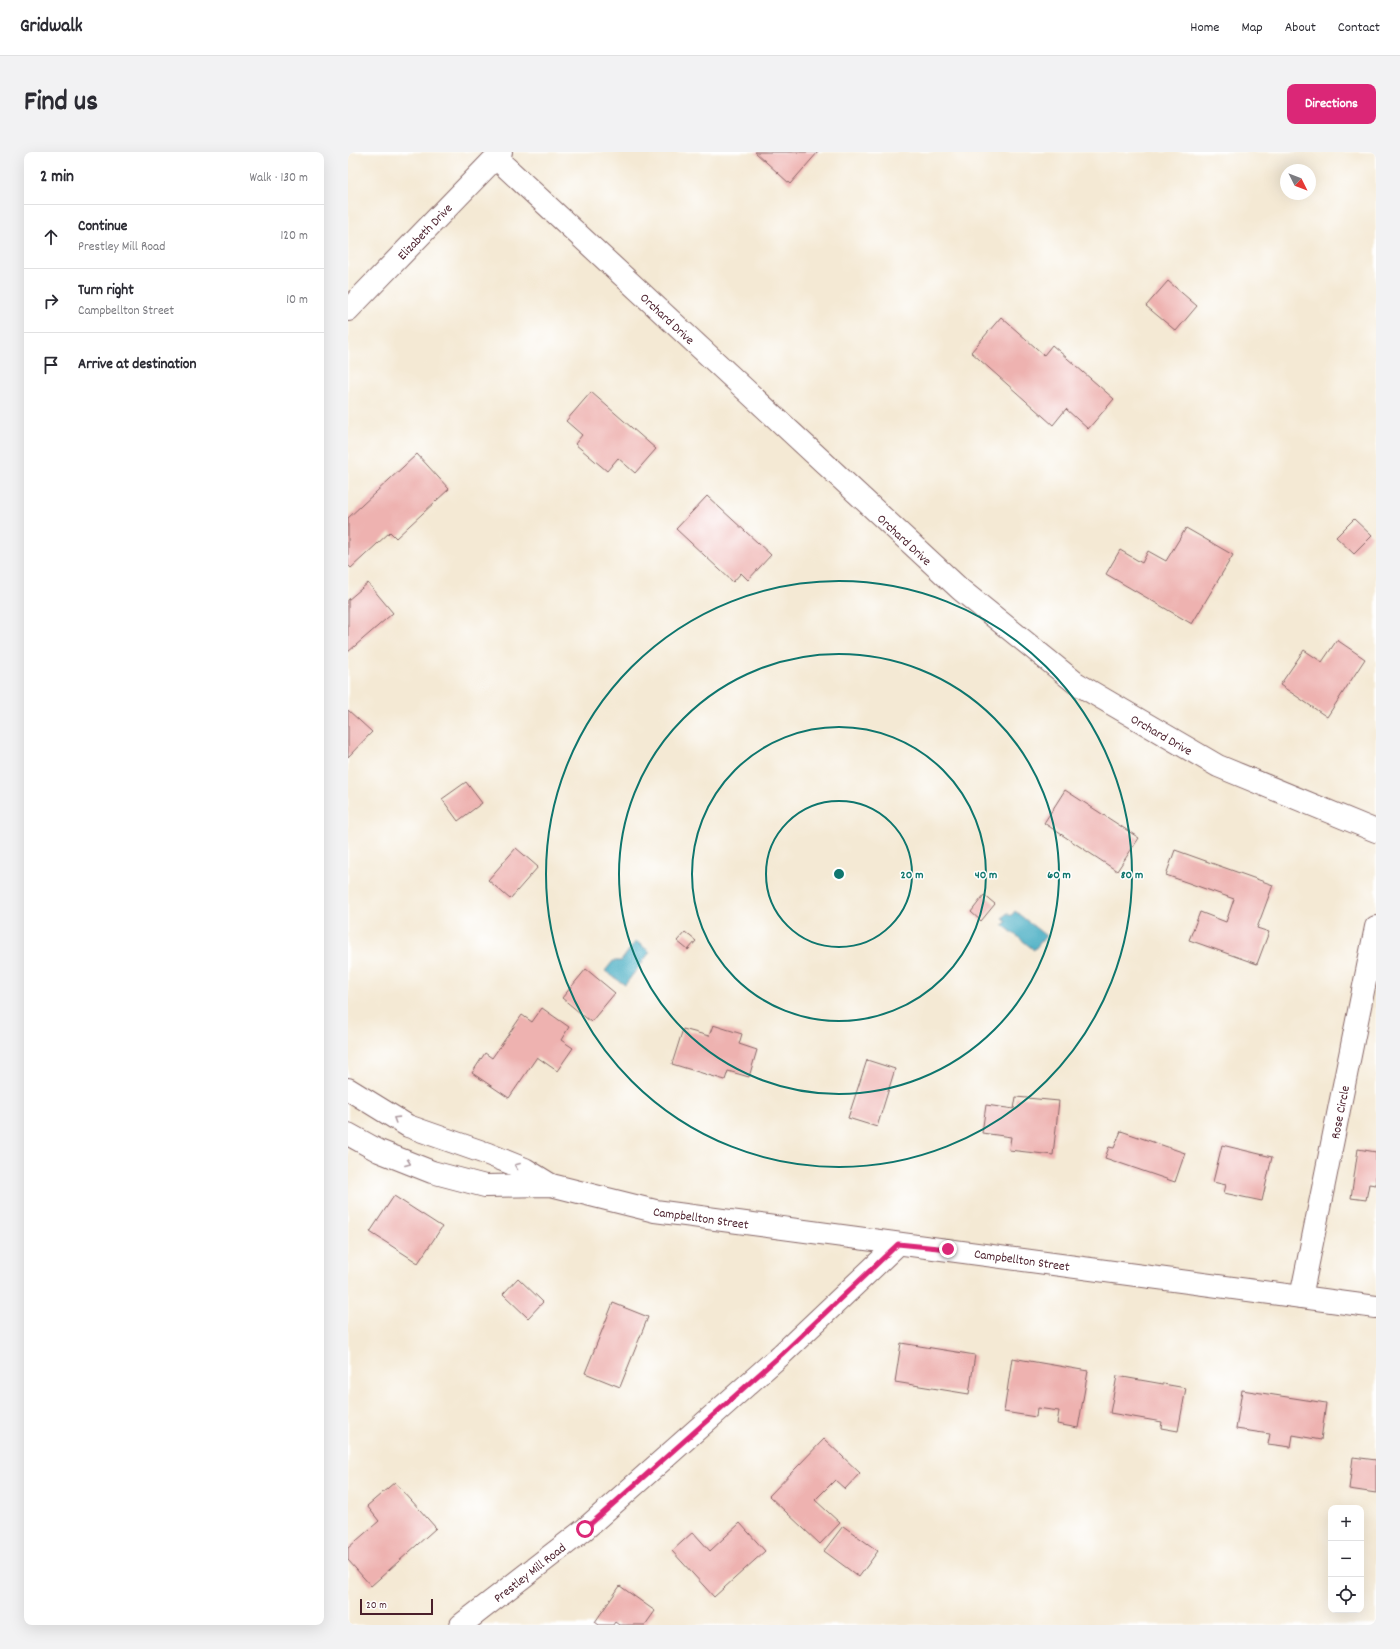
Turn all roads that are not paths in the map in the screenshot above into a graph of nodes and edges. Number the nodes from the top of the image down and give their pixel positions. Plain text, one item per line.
1 (498, 155) edge
2 (348, 310) edge
3 (1376, 831) edge
4 (1376, 927) edge
5 (348, 1089) edge
6 (348, 1134) edge
7 (551, 1185) junction
8 (898, 1244) junction
9 (1301, 1298) junction
10 (1376, 1307) edge
11 (461, 1625) edge

1 - 2 street, Elizabeth Drive
1 - 3 street, Orchard Drive
4 - 9 street, Rose Circle
7 -> 5 street, Campbellton Street
6 -> 7 street, Campbellton Street
7 - 8 street, Campbellton Street
8 - 9 street, Campbellton Street
8 - 11 street, Prestley Mill Road
9 - 10 street, Campbellton Street

